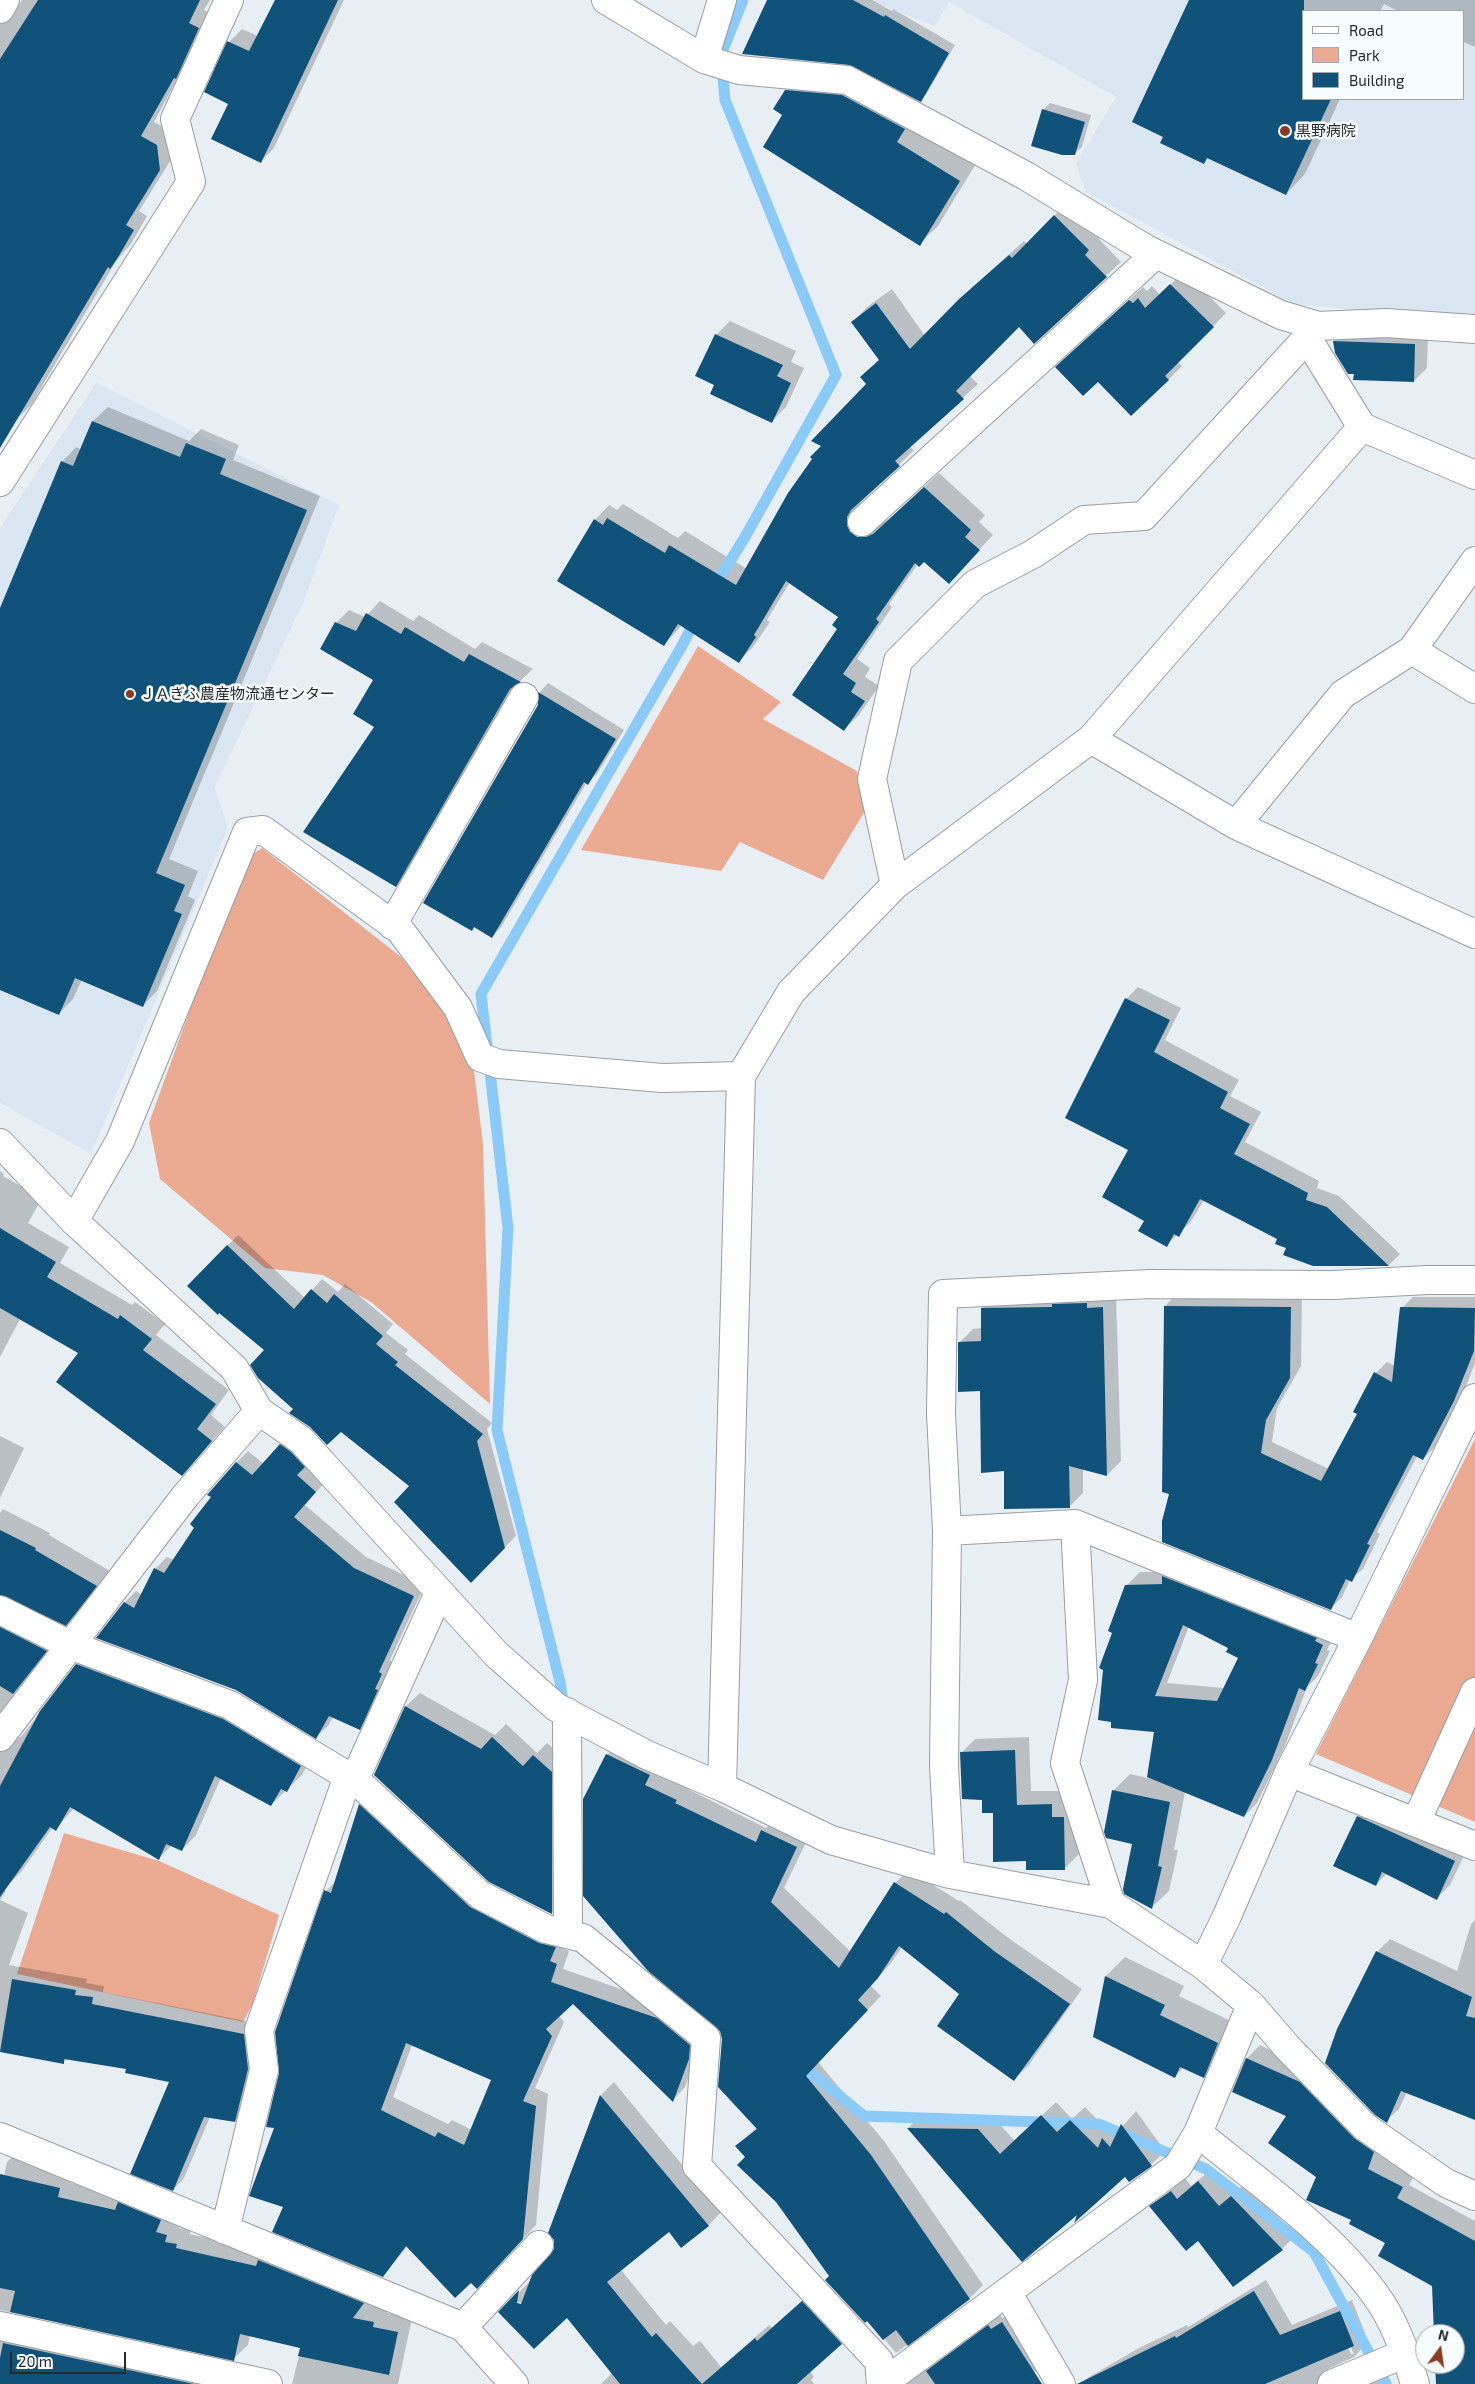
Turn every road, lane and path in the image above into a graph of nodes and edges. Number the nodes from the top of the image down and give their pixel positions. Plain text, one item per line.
1 (5, 0) edge
2 (229, 0) edge
3 (606, 0) edge
4 (722, 0) edge
5 (0, 9) edge
6 (704, 59) junction
7 (1156, 254) junction
8 (1475, 329) edge
9 (1313, 332) junction
10 (1362, 427) junction
11 (1475, 475) edge
12 (0, 481) edge
13 (862, 522) dead end
14 (1475, 561) edge
15 (1412, 650) junction
16 (1475, 689) edge
17 (524, 696) dead end
18 (1091, 739) junction
19 (1236, 825) junction
20 (894, 885) junction
21 (392, 924) junction
22 (1475, 934) edge
23 (741, 1076) junction
24 (0, 1143) edge
25 (74, 1221) junction
26 (1475, 1280) edge
27 (1475, 1398) edge
28 (259, 1411) junction
29 (1075, 1524) junction
30 (948, 1531) junction
31 (439, 1592) junction
32 (0, 1610) edge
33 (1358, 1638) junction
34 (70, 1646) junction
35 (1475, 1692) edge
36 (567, 1712) junction
37 (0, 1737) edge
38 (1288, 1772) junction
39 (351, 1778) junction
40 (722, 1787) junction
41 (1416, 1822) junction
42 (1475, 1846) edge
43 (950, 1874) junction
44 (1111, 1904) junction
45 (568, 1934) junction
46 (1203, 1965) junction
47 (1251, 2005) junction
48 (1198, 2133) junction
49 (0, 2137) edge
50 (1475, 2196) edge
51 (225, 2230) junction
52 (540, 2246) dead end
53 (1007, 2292) junction
54 (0, 2326) edge
55 (463, 2327) junction
56 (1406, 2353) junction
57 (503, 2379) edge
58 (268, 2384) edge
59 (882, 2384) edge
60 (1061, 2384) edge
61 (1332, 2384) edge
62 (1415, 2384) edge

1 - 5 street
2 - 12 street
3 - 6 street
4 - 6 street
6 - 7 street
7 - 9 street
7 - 13 street
8 - 9 street
9 - 10 street
9 - 20 street
10 - 11 street
10 - 18 street
14 - 15 street
15 - 16 street
15 - 19 street
17 - 21 street
18 - 19 street
18 - 20 street
19 - 22 street
20 - 23 street
21 - 23 street
21 - 25 street
23 - 40 street
24 - 25 street
25 - 28 street
26 - 30 street
27 - 33 street
28 - 31 street
28 - 34 street
29 - 30 street
29 - 33 street
29 - 44 street
30 - 43 street
31 - 36 street
31 - 39 street
32 - 34 street
33 - 38 street
34 - 37 street
34 - 39 street
35 - 41 street
36 - 40 street
36 - 45 street
38 - 41 street
38 - 46 street
39 - 45 street
39 - 51 street
40 - 43 street
41 - 42 street
43 - 44 street
44 - 46 street
45 - 59 street
46 - 47 street
47 - 48 street
47 - 50 street
48 - 53 street
48 - 56 street
49 - 51 street
51 - 55 street
52 - 55 street
53 - 59 street
53 - 60 street
54 - 58 street
55 - 57 street
56 - 61 street
56 - 62 street

